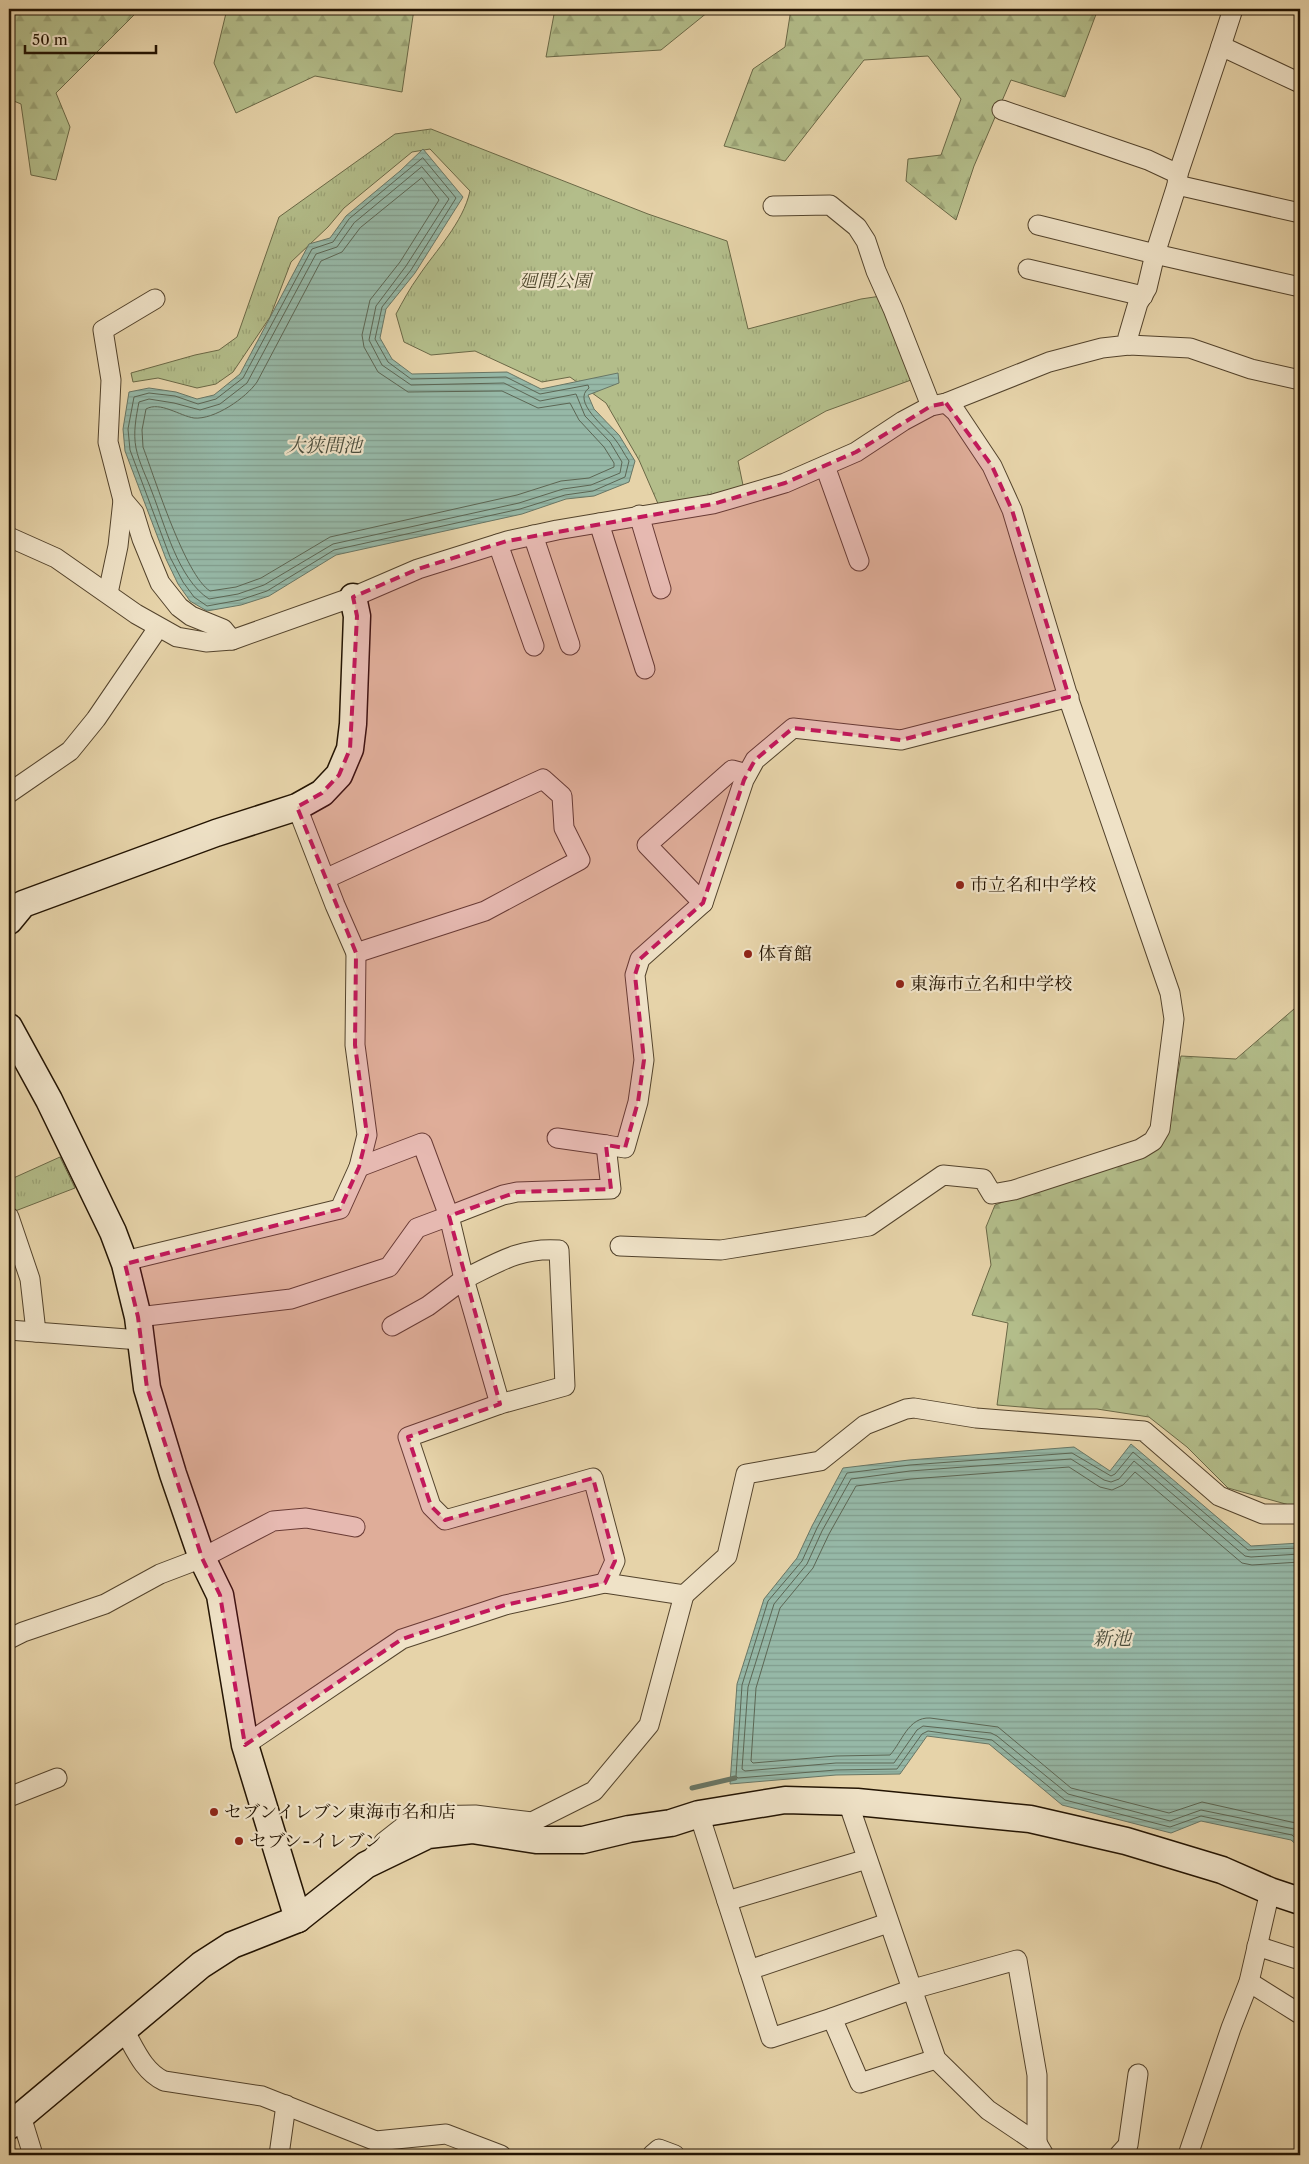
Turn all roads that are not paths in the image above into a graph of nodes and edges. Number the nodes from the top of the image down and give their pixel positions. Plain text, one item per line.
1 (1234, 9) edge
2 (1221, 46) junction
3 (1300, 83) edge
4 (1002, 110) dead end
5 (1178, 180) junction
6 (773, 206) dead end
7 (1300, 213) edge
8 (1038, 225) dead end
9 (1155, 254) junction
10 (1028, 269) dead end
11 (1300, 287) edge
12 (1143, 296) junction
13 (155, 299) dead end
14 (1129, 345) junction
15 (1300, 380) edge
16 (938, 404) junction
17 (825, 466) junction
18 (123, 500) junction
19 (639, 515) junction
20 (599, 523) junction
21 (533, 535) junction
22 (9, 537) edge
23 (498, 544) junction
24 (859, 561) dead end
25 (661, 589) dead end
26 (108, 593) junction
27 (353, 597) junction
28 (158, 628) junction
29 (232, 640) junction
30 (570, 645) dead end
31 (534, 646) dead end
32 (645, 669) dead end
33 (1069, 697) junction
34 (747, 774) junction
35 (9, 793) edge
36 (297, 807) junction
37 (325, 879) junction
38 (703, 903) junction
39 (9, 921) edge
40 (356, 953) junction
41 (10, 1032) edge
42 (557, 1138) dead end
43 (606, 1145) junction
44 (359, 1167) junction
45 (449, 1216) junction
46 (9, 1217) edge
47 (620, 1246) dead end
48 (125, 1264) junction
49 (464, 1279) junction
50 (392, 1326) dead end
51 (139, 1329) junction
52 (9, 1330) edge
53 (36, 1332) junction
54 (500, 1404) junction
55 (1300, 1514) edge
56 (355, 1527) dead end
57 (202, 1558) junction
58 (605, 1583) junction
59 (684, 1596) junction
60 (9, 1639) edge
61 (246, 1745) junction
62 (56, 1778) dead end
63 (9, 1797) edge
64 (848, 1802) junction
65 (700, 1814) junction
66 (867, 1858) junction
67 (366, 1865) junction
68 (1270, 1891) junction
69 (727, 1901) junction
70 (1300, 1901) edge
71 (298, 1919) junction
72 (888, 1923) junction
73 (1257, 1946) junction
74 (1300, 1960) edge
75 (749, 1970) junction
76 (1248, 1982) junction
77 (913, 1989) junction
78 (1300, 2014) edge
79 (832, 2018) junction
80 (124, 2030) junction
81 (936, 2059) junction
82 (1138, 2074) dead end
83 (286, 2105) junction
84 (15, 2121) edge
85 (1040, 2149) edge
86 (33, 2155) edge
87 (279, 2155) edge
88 (501, 2155) edge
89 (652, 2155) edge
90 (675, 2155) edge
91 (1120, 2155) edge
92 (1188, 2155) edge

1 - 2 street
2 - 3 street
2 - 5 street
4 - 5 street
5 - 7 street
5 - 9 street
6 - 16 street
8 - 9 street
9 - 11 street
9 - 12 street
10 - 12 street
12 - 14 street
13 - 18 street
14 - 15 street
14 - 16 street
16 - 17 street
16 - 33 street
17 - 19 street
17 - 24 street
18 - 26 street
18 - 29 street
19 - 20 street
19 - 25 street
20 - 21 street
20 - 32 street
21 - 23 street
21 - 30 street
22 - 26 street
23 - 27 street
23 - 31 street
26 - 28 street
27 - 29 street
27 - 36 street
28 - 29 street
28 - 35 street
33 - 34 street
33 - 47 street
34 - 38 street
34 - 38 street
36 - 37 street
36 - 39 street
37 - 40 street
37 - 40 street
38 - 43 street
40 - 44 street
41 - 48 street
42 - 43 street
43 - 45 street
44 - 45 street
44 - 48 street
45 - 49 street
45 - 51 street
46 - 53 street
48 - 51 street
49 - 50 street
49 - 54 street
49 - 54 street
51 - 53 street
51 - 57 street
52 - 53 street
54 - 58 street
55 - 59 street
56 - 57 street
57 - 60 street
57 - 61 street
58 - 59 street
58 - 61 street
59 - 67 street
61 - 71 street
62 - 63 street
64 - 65 street
64 - 66 street
64 - 68 street
65 - 67 street
65 - 69 street
66 - 69 street
66 - 72 street
67 - 71 street
68 - 70 street
68 - 73 street
69 - 75 street
71 - 80 street
72 - 75 street
72 - 77 street
73 - 74 street
73 - 76 street
75 - 79 street
76 - 78 street
76 - 92 street
77 - 79 street
77 - 81 street
77 - 85 street
79 - 81 street
80 - 83 street
80 - 84 street
81 - 85 street
82 - 91 street
83 - 87 street
83 - 88 street
84 - 86 street
89 - 90 street

